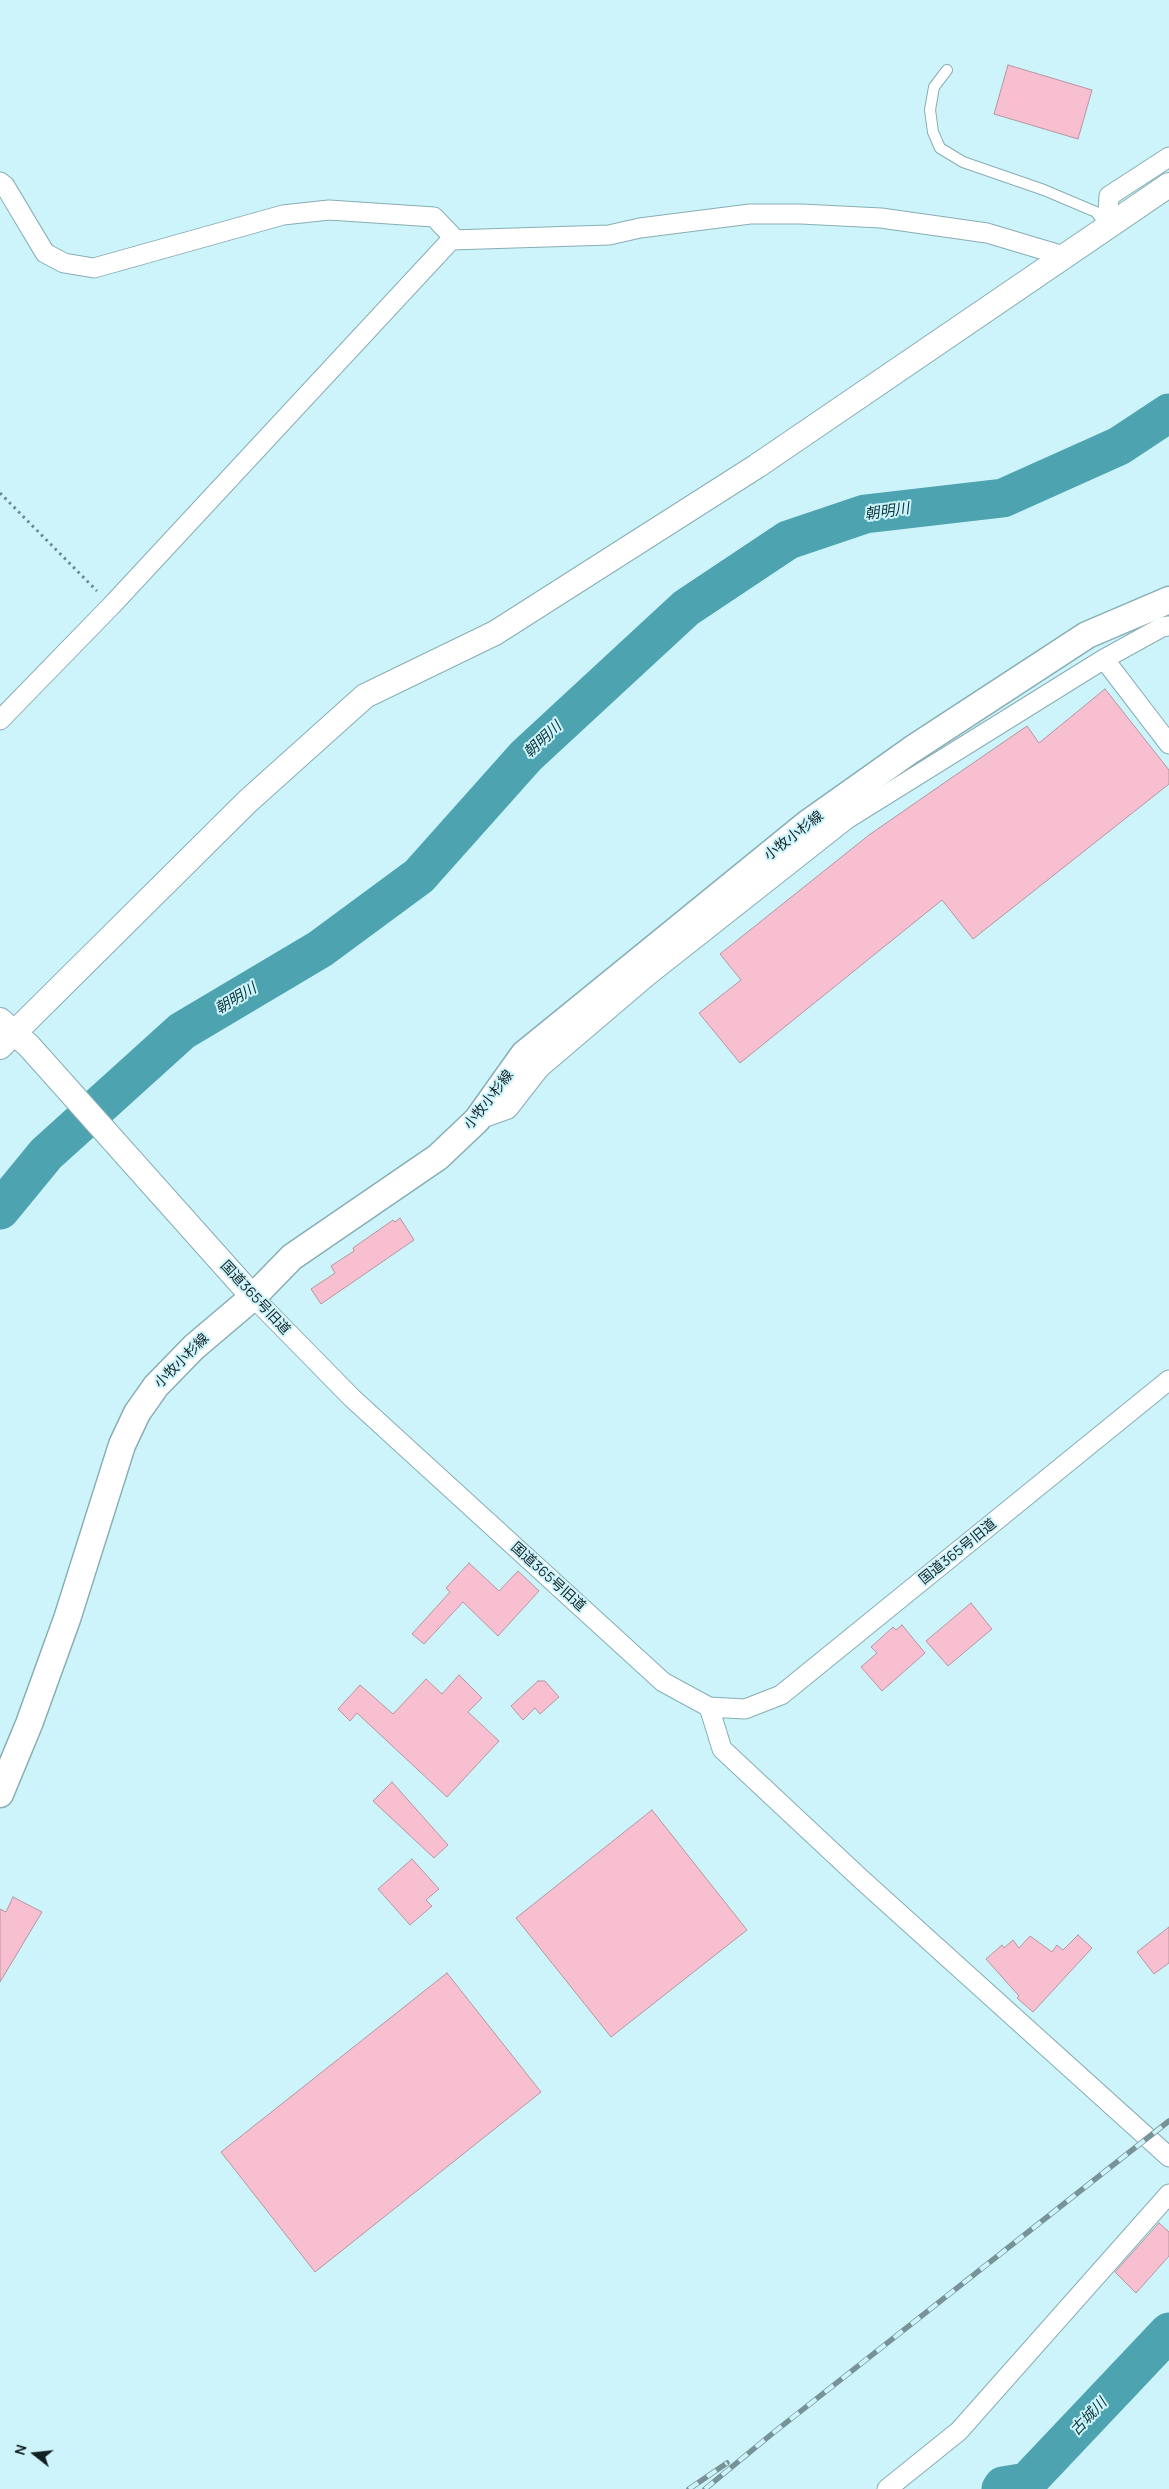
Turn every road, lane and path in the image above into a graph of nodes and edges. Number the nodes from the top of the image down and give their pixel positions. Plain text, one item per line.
1 (947, 70) dead end
2 (1169, 156) edge
3 (0, 182) edge
4 (1169, 185) edge
5 (1107, 227) junction
6 (456, 240) junction
7 (1064, 256) junction
8 (0, 493) edge
9 (1169, 600) edge
10 (112, 606) junction
11 (1169, 626) edge
12 (1104, 659) junction
13 (0, 720) edge
14 (1169, 744) edge
15 (11, 1036) edge
16 (477, 1120) junction
17 (247, 1291) junction
18 (1169, 1380) edge
19 (709, 1707) junction
20 (0, 1794) edge
21 (1169, 2157) edge
22 (1169, 2194) edge
23 (887, 2489) edge

1 - 5 lane
2 - 5 street
3 - 6 street
4 - 5 street
5 - 7 street
6 - 7 street
6 - 10 street
7 - 15 street
8 - 10 path
9 - 16 main road, 小牧小杉線
10 - 13 street
11 - 12 street
12 - 14 street
12 - 16 street
15 - 17 street, 国道365号旧道
16 - 17 main road, 小牧小杉線
17 - 19 street, 国道365号旧道
17 - 20 main road, 小牧小杉線
18 - 19 street, 国道365号旧道
19 - 21 street
22 - 23 street

